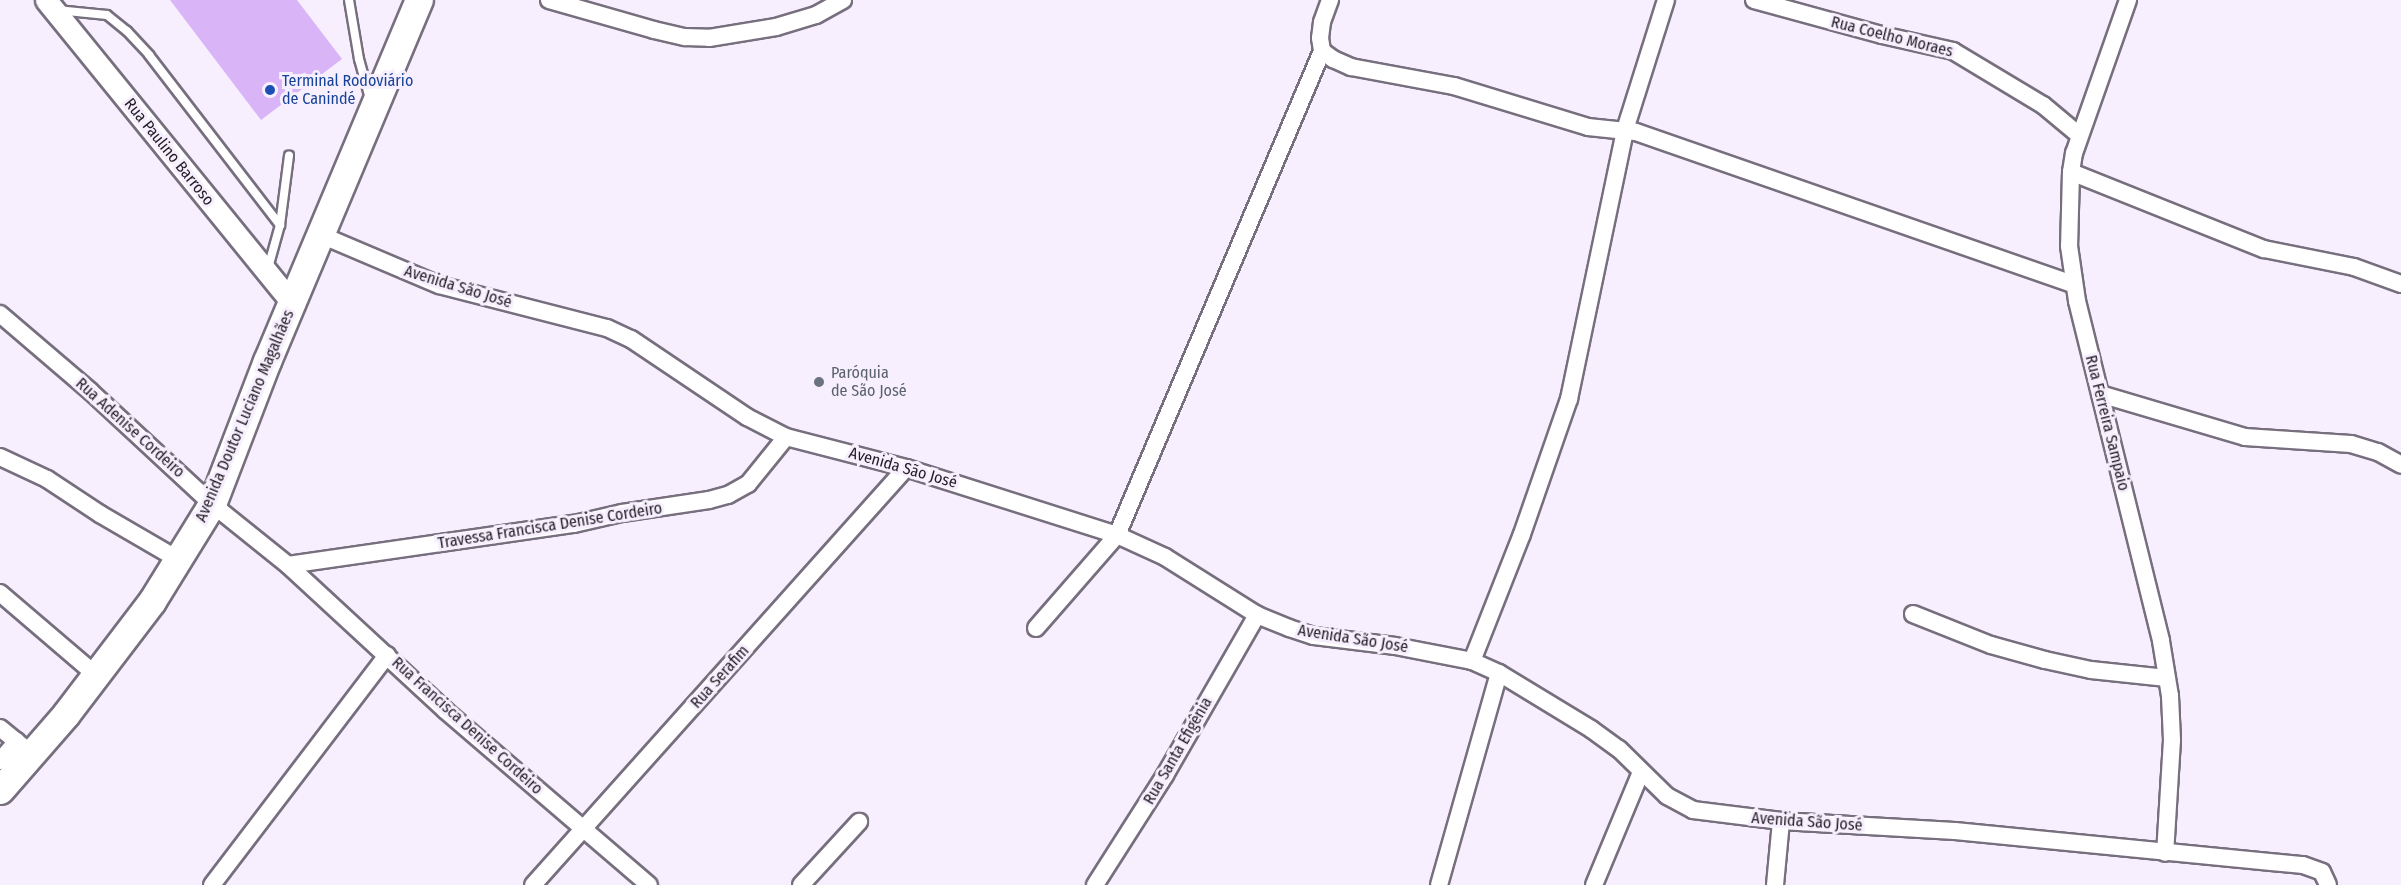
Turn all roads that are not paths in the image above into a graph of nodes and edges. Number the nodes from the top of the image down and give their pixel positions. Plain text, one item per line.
1 (349, 0) edge
2 (419, 0) edge
3 (549, 0) edge
4 (843, 0) edge
5 (1330, 0) edge
6 (1666, 0) edge
7 (1754, 0) edge
8 (2128, 0) edge
9 (50, 5) edge
10 (1322, 51) junction
11 (373, 108) junction
12 (1625, 130) junction
13 (2079, 135) junction
14 (289, 156) dead end
15 (2071, 172) junction
16 (280, 225) junction
17 (321, 235) junction
18 (267, 272) junction
19 (2073, 284) junction
20 (2401, 284) edge
21 (292, 304) junction
22 (0, 314) edge
23 (2100, 394) junction
24 (786, 436) junction
25 (0, 458) edge
26 (2401, 465) edge
27 (906, 468) junction
28 (212, 504) junction
29 (1118, 535) junction
30 (178, 560) junction
31 (288, 565) junction
32 (0, 593) edge
33 (1913, 614) dead end
34 (1257, 615) junction
35 (1036, 628) dead end
36 (387, 655) junction
37 (1472, 661) junction
38 (1499, 673) junction
39 (96, 675) junction
40 (2167, 678) junction
41 (0, 728) edge
42 (24, 747) junction
43 (0, 761) edge
44 (1641, 772) junction
45 (0, 790) edge
46 (1780, 821) junction
47 (859, 822) dead end
48 (584, 829) junction
49 (2165, 853) junction
50 (2329, 884) edge
51 (212, 885) edge
52 (533, 885) edge
53 (649, 885) edge
54 (801, 885) edge
55 (1095, 885) edge
56 (1439, 885) edge
57 (1594, 885) edge
58 (1775, 885) edge

1 - 11 lane
2 - 11 main road, Avenida Doutor Luciano Magalhães
3 - 4 street
5 - 10 street
6 - 12 street
7 - 13 street, Rua Coelho Moraes
8 - 13 street, Rua Ferreira Sampaio
9 - 16 lane
9 - 18 street, Rua Paulino Barroso
10 - 12 street
10 - 29 street
11 - 17 main road, Avenida Doutor Luciano Magalhães
12 - 19 street
12 - 37 street
13 - 15 street, Rua Ferreira Sampaio
14 - 16 lane
15 - 19 street, Rua Ferreira Sampaio
15 - 20 street
16 - 18 lane
17 - 21 main road, Avenida Doutor Luciano Magalhães
17 - 24 street, Avenida São José
18 - 21 street, Rua Paulino Barroso
19 - 23 street, Rua Ferreira Sampaio
21 - 28 main road, Avenida Doutor Luciano Magalhães
22 - 28 street, Rua Adenise Cordeiro
23 - 26 street
23 - 40 street, Rua Ferreira Sampaio
24 - 27 street, Avenida São José
24 - 31 street, Travessa Francisca Denise Cordeiro
25 - 30 street
27 - 29 street, Avenida São José
27 - 48 street, Rua Serafim
28 - 30 main road, Avenida Doutor Luciano Magalhães
28 - 31 street, Rua Adenise Cordeiro
29 - 34 street, Avenida São José
29 - 35 street
30 - 39 main road, Avenida Doutor Luciano Magalhães
31 - 36 street, Rua Francisca Denise Cordeiro
32 - 39 street
33 - 40 street
34 - 37 street, Avenida São José
34 - 55 street, Rua Santa Efigênia
36 - 48 street, Rua Francisca Denise Cordeiro
36 - 51 street
37 - 38 street, Avenida São José
38 - 44 street, Avenida São José
38 - 56 street
39 - 42 main road, Avenida Doutor Luciano Magalhães
40 - 49 street, Rua Ferreira Sampaio
41 - 42 street
42 - 43 street
42 - 45 main road, Avenida Doutor Luciano Magalhães
44 - 46 street, Avenida São José
44 - 57 street
46 - 49 street, Avenida São José
46 - 58 street
47 - 54 street
48 - 52 street, Rua Serafim
48 - 53 street, Rua Francisca Denise Cordeiro
49 - 50 street, Avenida São José

